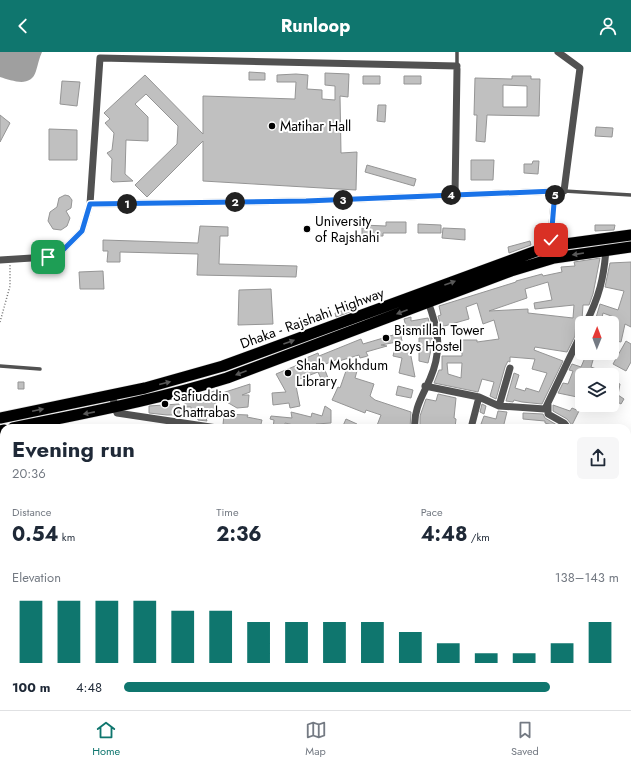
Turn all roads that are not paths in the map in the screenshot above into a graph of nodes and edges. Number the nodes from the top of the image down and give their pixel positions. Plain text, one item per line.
1 (457, 52) edge
2 (558, 52) edge
3 (99, 55) edge
4 (457, 68) junction
5 (555, 191) junction
6 (564, 192) junction
7 (455, 195) junction
8 (631, 195) edge
9 (90, 204) junction
10 (631, 235) edge
11 (550, 246) junction
12 (631, 247) edge
13 (606, 249) junction
14 (0, 260) edge
15 (427, 297) junction
16 (590, 316) edge
17 (575, 347) edge
18 (0, 366) edge
19 (510, 368) dead end
20 (40, 369) dead end
21 (425, 386) junction
22 (112, 395) junction
23 (479, 397) junction
24 (548, 405) junction
25 (499, 406) junction
26 (116, 407) junction
27 (0, 418) edge
28 (33, 424) edge
29 (190, 424) edge
30 (416, 424) edge
31 (472, 424) edge
32 (565, 424) edge

1 - 4 lane
2 - 6 street
3 - 4 street
3 - 9 street
4 - 7 street
5 - 6 street
5 - 7 street
5 - 11 street
6 - 8 lane
7 - 9 street
9 - 14 street
10 - 11 highway, Dhaka - Rajshahi Highway
15 -> 11 highway, Dhaka - Rajshahi Highway
12 - 13 highway, Dhaka - Rajshahi Highway
13 -> 15 highway, Dhaka - Rajshahi Highway
13 - 16 street
15 - 21 street
22 -> 15 highway, Dhaka - Rajshahi Highway
15 -> 26 highway, Dhaka - Rajshahi Highway
17 - 24 street
18 - 20 lane
19 - 25 street
21 - 23 street
21 - 30 street
22 - 26 street
27 -> 22 highway, Dhaka - Rajshahi Highway
23 - 25 street
23 - 31 street
24 - 25 street
24 - 32 street
26 -> 28 highway, Dhaka - Rajshahi Highway
26 - 29 street

